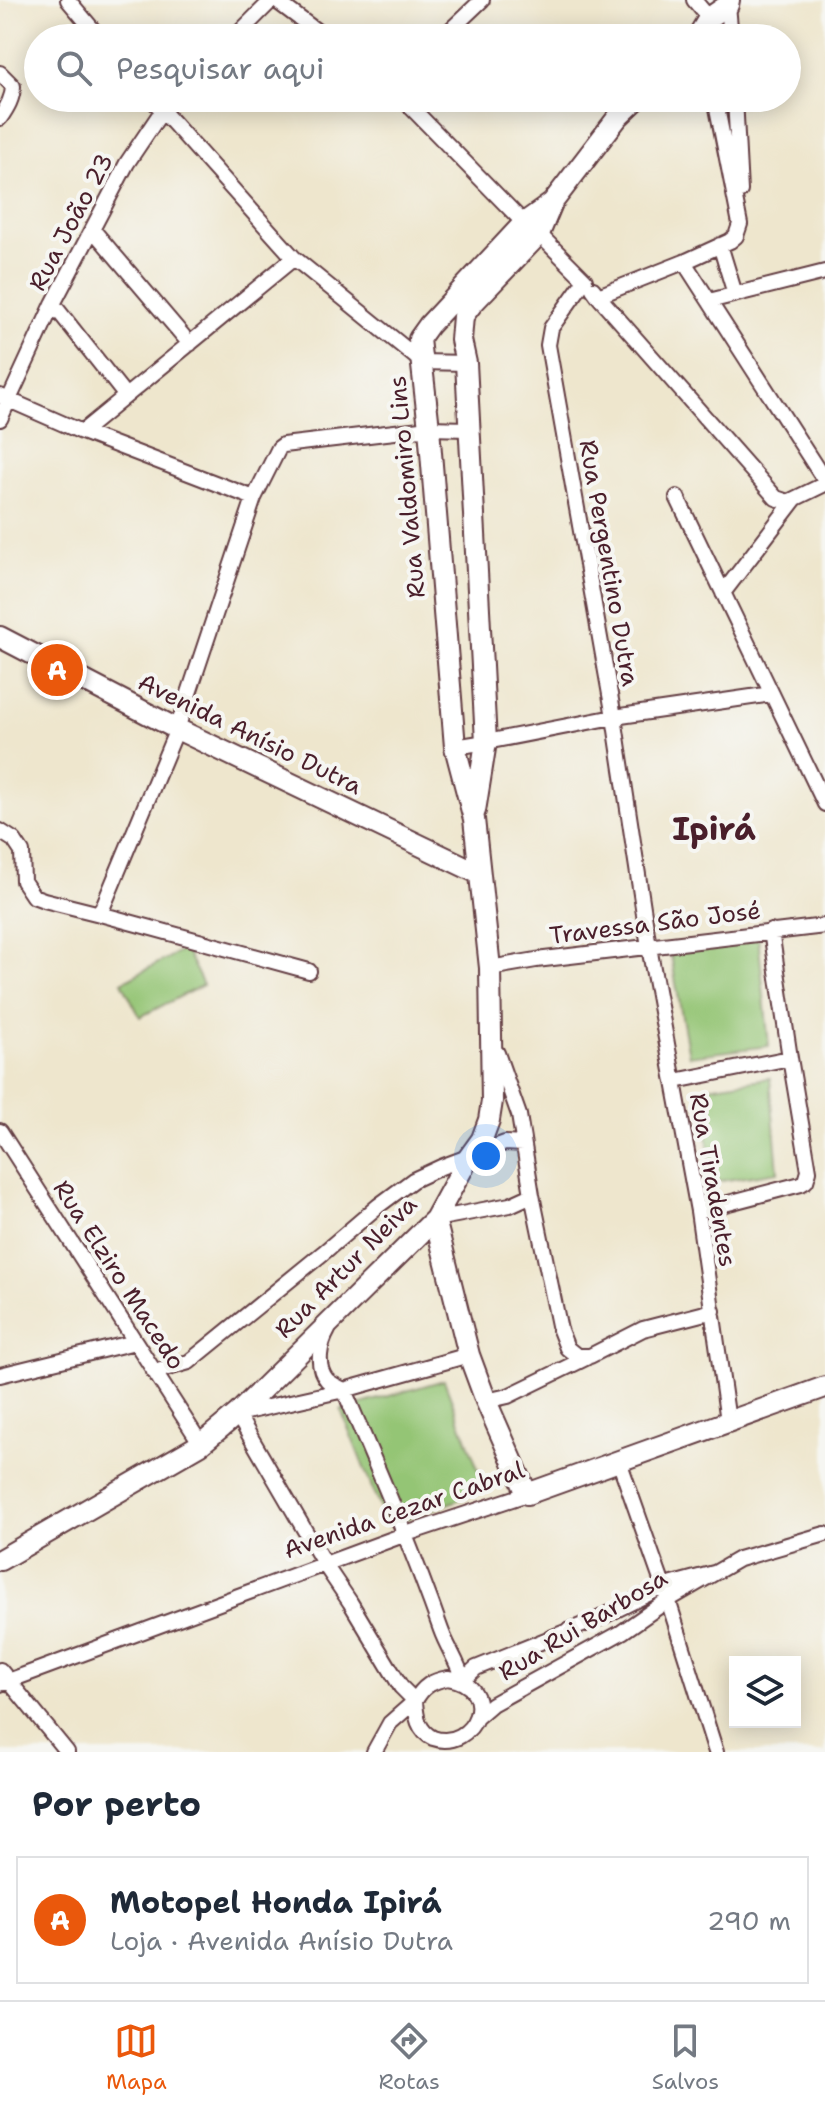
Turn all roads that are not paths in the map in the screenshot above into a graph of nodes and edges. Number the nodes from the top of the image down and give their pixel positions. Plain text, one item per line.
1 (68, 0) edge
2 (274, 0) edge
3 (482, 0) edge
4 (694, 0) edge
5 (728, 2) edge
6 (88, 24) edge
7 (249, 24) edge
8 (307, 24) edge
9 (457, 24) edge
10 (700, 24) edge
11 (709, 24) edge
12 (730, 24) edge
13 (0, 73) edge
14 (161, 112) edge
15 (163, 112) edge
16 (416, 112) edge
17 (623, 112) edge
18 (718, 112) edge
19 (736, 112) edge
20 (2, 115) edge
21 (740, 224) junction
22 (532, 228) junction
23 (93, 230) junction
24 (720, 245) junction
25 (294, 258) junction
26 (684, 262) junction
27 (825, 272) edge
28 (585, 280) junction
29 (735, 294) junction
30 (598, 296) junction
31 (709, 301) junction
32 (53, 304) junction
33 (190, 344) junction
34 (422, 362) junction
35 (466, 363) junction
36 (125, 395) junction
37 (5, 398) edge
38 (0, 419) edge
39 (429, 428) junction
40 (468, 429) junction
41 (82, 432) junction
42 (825, 482) edge
43 (677, 497) dead end
44 (254, 498) junction
45 (795, 499) junction
46 (723, 593) junction
47 (0, 637) edge
48 (772, 694) junction
49 (614, 717) junction
50 (177, 729) junction
51 (486, 742) junction
52 (455, 747) junction
53 (825, 804) edge
54 (474, 819) junction
55 (0, 831) edge
56 (478, 873) junction
57 (100, 914) junction
58 (825, 926) edge
59 (771, 931) junction
60 (649, 947) junction
61 (490, 968) junction
62 (309, 971) dead end
63 (491, 1033) junction
64 (790, 1058) junction
65 (675, 1081) junction
66 (492, 1101) joint
67 (0, 1131) edge
68 (523, 1144) junction
69 (469, 1157) junction
70 (532, 1195) junction
71 (698, 1211) junction
72 (435, 1219) junction
73 (713, 1311) junction
74 (335, 1319) junction
75 (135, 1342) junction
76 (469, 1355) junction
77 (590, 1356) junction
78 (154, 1372) junction
79 (0, 1375) edge
80 (825, 1387) edge
81 (344, 1390) junction
82 (486, 1401) junction
83 (237, 1414) junction
84 (728, 1421) junction
85 (201, 1444) junction
86 (619, 1461) junction
87 (527, 1494) junction
88 (406, 1534) junction
89 (825, 1534) edge
90 (0, 1560) edge
91 (325, 1565) junction
92 (665, 1594) junction
93 (3, 1678) edge
94 (463, 1680) junction
95 (415, 1701) junction
96 (477, 1717) junction
97 (434, 1746) edge
98 (67, 1752) edge
99 (374, 1752) edge
100 (716, 1752) edge

1 - 6 street
2 - 7 street
2 - 8 street
3 - 9 street
4 - 10 street
5 - 11 main road
5 - 12 street
13 - 20 street
14 - 23 street, Rua João 23
15 - 25 street
16 - 22 street
17 - 22 main road, Rua Valdomiro Lins
18 - 21 street
19 - 21 street
21 - 24 street
22 - 28 street
22 - 34 main road, Rua Valdomiro Lins
22 - 35 main road, Rua Valdomiro Lins
23 - 32 street, Rua João 23
23 - 33 street
24 - 26 street
24 - 29 street
25 - 33 street
25 - 34 street
26 - 30 street
26 - 31 street
27 - 29 street
28 - 30 street
28 - 49 street, Rua Pergentino Dutra
29 - 31 street
30 - 45 street
31 - 42 street
32 - 36 street
32 - 37 street, Rua João 23
33 - 36 street
34 - 35 street
34 - 39 main road, Rua Valdomiro Lins
35 - 40 main road, Rua Valdomiro Lins
36 - 41 street
37 - 38 street, Rua João 23
37 - 41 street
39 - 40 street
39 - 44 street
39 - 52 main road, Rua Valdomiro Lins
40 - 51 main road, Rua Valdomiro Lins
41 - 44 street
42 - 45 street
43 - 46 street
44 - 50 street
45 - 46 street
46 - 48 street
47 - 50 main road, Avenida Anísio Dutra
48 - 49 street
48 - 53 street
49 - 51 street
49 - 60 street, Rua Pergentino Dutra
50 - 56 main road, Avenida Anísio Dutra
50 - 57 street
51 - 52 street
51 - 54 main road, Rua Valdomiro Lins
52 - 54 main road, Rua Valdomiro Lins
54 - 56 main road, Rua Valdomiro Lins
55 - 57 street
56 - 61 main road, Rua Valdomiro Lins
57 - 62 street
58 - 59 street, Travessa São José
59 - 60 street, Travessa São José
59 - 64 street
60 - 61 street, Travessa São José
60 - 65 street, Rua Tiradentes
61 - 63 main road, Rua Valdomiro Lins
63 - 66 main road, Rua Valdomiro Lins
63 - 68 street
64 - 65 street
64 - 71 street
65 - 71 street, Rua Tiradentes
66 - 69 main road, Rua Artur Neiva
67 - 75 street, Rua Elziro Macedo
68 - 69 street
68 - 70 street
69 - 72 main road, Rua Artur Neiva
69 - 78 street
70 - 72 street
70 - 77 street
71 - 73 street, Rua Tiradentes
72 - 74 main road, Rua Artur Neiva
72 - 76 main road
73 - 77 street
73 - 84 street, Rua Tiradentes
74 - 81 street
74 - 83 main road, Rua Artur Neiva
75 - 78 street, Rua Elziro Macedo
75 - 79 street
76 - 81 street
76 - 82 main road
77 - 82 street
78 - 85 street, Rua Elziro Macedo
80 - 84 main road, Avenida Cezar Cabral
81 - 83 street
81 - 88 street
82 - 87 main road
83 - 85 main road, Rua Artur Neiva
83 - 91 street
84 - 86 main road, Avenida Cezar Cabral
85 - 90 main road, Rua Artur Neiva
86 - 87 main road, Avenida Cezar Cabral
86 - 92 street
87 - 88 street, Avenida Cezar Cabral
88 - 91 street, Avenida Cezar Cabral
88 - 94 street
89 - 92 street, Rua Rui Barbosa
91 - 93 street, Avenida Cezar Cabral
91 - 95 street
92 - 94 street, Rua Rui Barbosa
92 - 96 street, Rua Rui Barbosa
92 - 100 street
93 - 98 street
94 - 95 street
94 - 96 street
95 - 97 street
95 - 99 street
96 - 97 street

